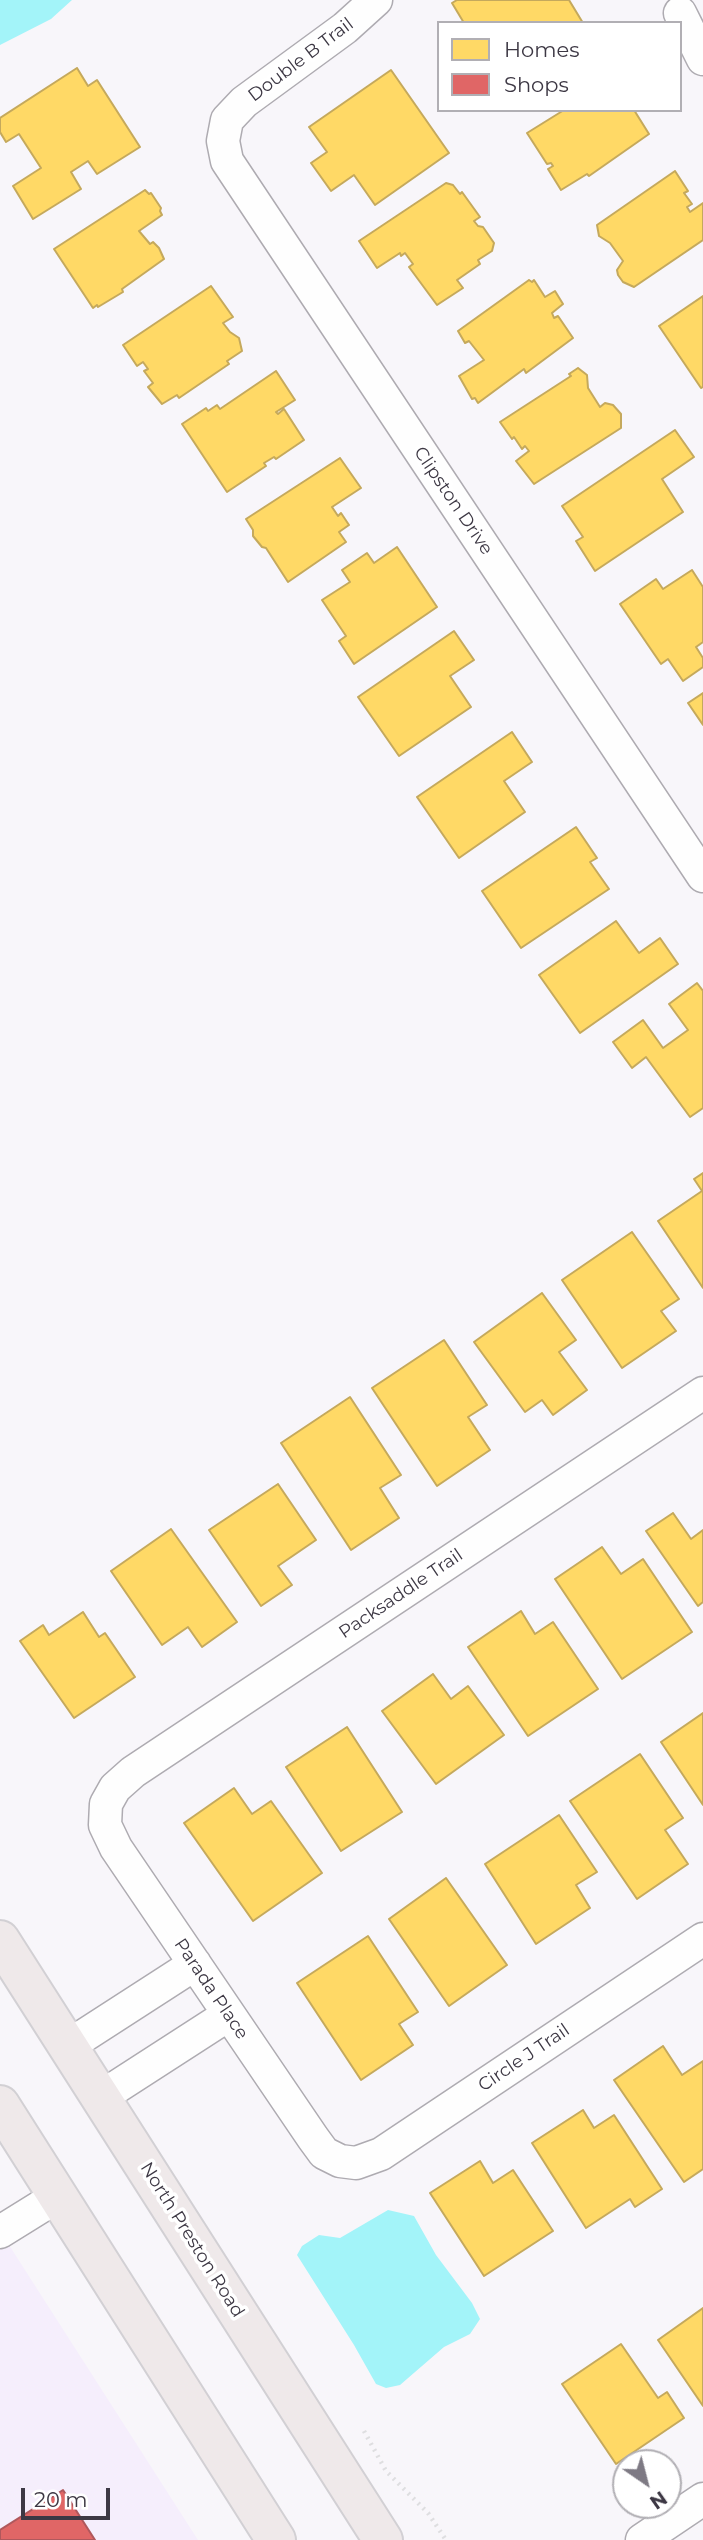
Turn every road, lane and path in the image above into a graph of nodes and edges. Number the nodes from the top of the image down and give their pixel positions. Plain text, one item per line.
1 (376, 0) edge
2 (675, 4) edge
3 (703, 59) edge
4 (227, 120) joint
5 (703, 876) edge
6 (703, 1392) edge
7 (106, 1804) joint
8 (703, 1939) edge
9 (0, 1940) edge
10 (195, 1964) junction
11 (228, 2015) junction
12 (68, 2046) junction
13 (101, 2097) junction
14 (0, 2105) edge
15 (340, 2161) joint
16 (58, 2196) junction
17 (0, 2232) edge
18 (364, 2431) dead end
19 (703, 2499) edge
20 (276, 2540) edge
21 (383, 2540) edge
22 (446, 2540) edge
23 (642, 2540) edge

1 - 4 street, Double B Trail
2 - 3 street
4 - 5 street, Clipston Drive
6 - 7 street, Packsaddle Trail
7 - 10 street, Parada Place
8 - 15 street, Circle J Trail
9 - 12 main road, North Preston Road
10 - 11 street, Parada Place
10 - 12 street
11 - 13 street
11 - 15 street, Parada Place
12 - 13 main road, North Preston Road
13 - 21 main road, North Preston Road
14 - 16 main road
16 - 17 street
16 - 20 main road
18 - 22 path
19 - 23 street

